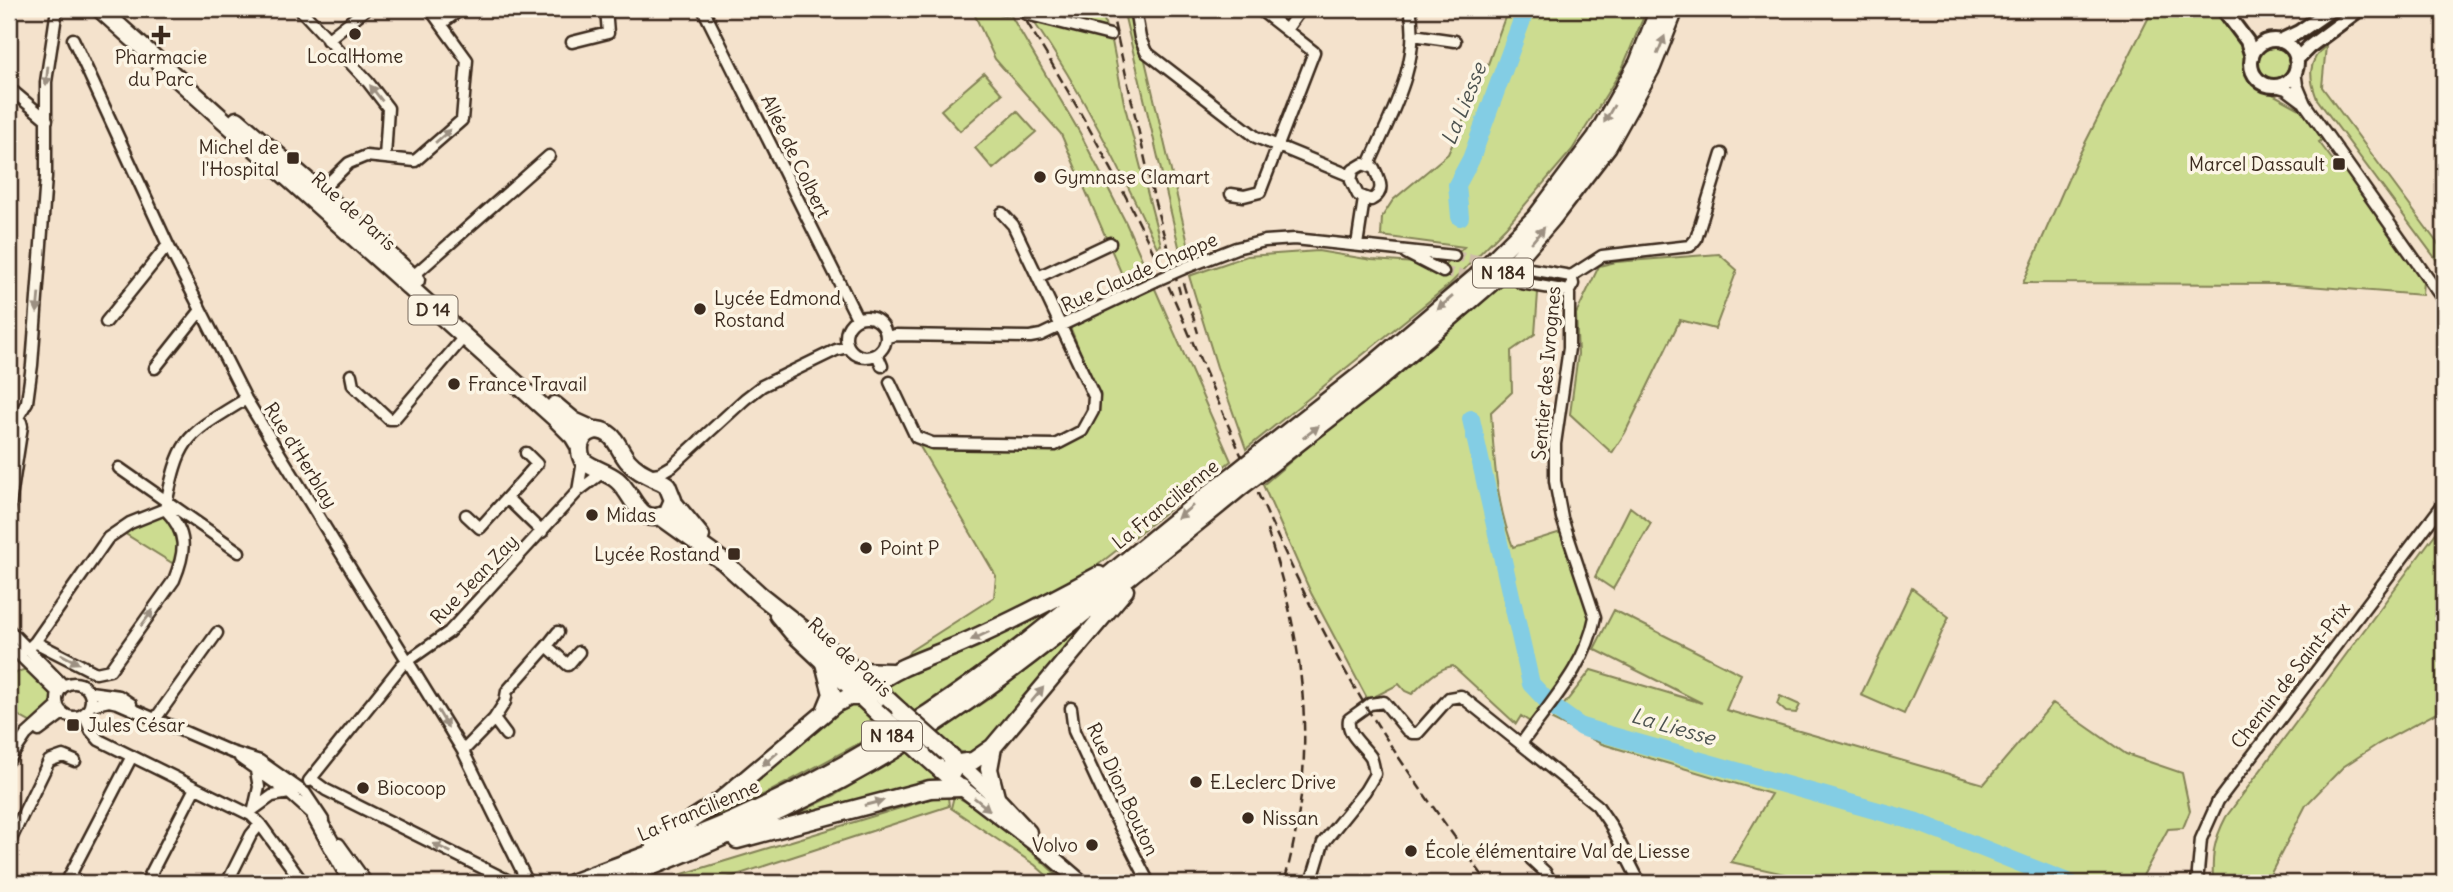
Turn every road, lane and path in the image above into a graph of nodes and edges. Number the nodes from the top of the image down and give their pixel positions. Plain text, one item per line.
1 (57, 9) edge
2 (100, 9) edge
3 (112, 9) edge
4 (300, 9) edge
5 (366, 9) edge
6 (430, 9) edge
7 (461, 9) edge
8 (606, 9) edge
9 (703, 9) edge
10 (1135, 9) edge
11 (1259, 9) edge
12 (1301, 9) edge
13 (1410, 9) edge
14 (1659, 9) edge
15 (1675, 9) edge
16 (2223, 9) edge
17 (2332, 9) edge
18 (2360, 9) edge
19 (1026, 14) dead end
20 (441, 24) junction
21 (1286, 30) junction
22 (2242, 33) junction
23 (1110, 35) dead end
24 (1413, 35) junction
25 (73, 39) dead end
26 (327, 40) junction
27 (1455, 41) dead end
28 (2273, 41) junction
29 (572, 42) dead end
30 (2252, 57) junction
31 (2296, 65) junction
32 (2272, 85) junction
33 (9, 88) edge
34 (2305, 104) junction
35 (47, 120) junction
36 (1276, 147) junction
37 (1722, 154) dead end
38 (549, 156) dead end
39 (385, 158) junction
40 (1368, 165) junction
41 (1351, 176) junction
42 (1231, 194) dead end
43 (316, 196) junction
44 (1364, 199) junction
45 (1002, 213) dead end
46 (1110, 243) dead end
47 (168, 245) junction
48 (1357, 245) junction
49 (1399, 250) junction
50 (1454, 256) tunnel mouth
51 (1530, 269) dead end
52 (1443, 272) tunnel mouth
53 (1571, 276) junction
54 (412, 277) junction
55 (1038, 277) junction
56 (1521, 283) tunnel mouth
57 (1569, 291) junction
58 (2444, 301) edge
59 (201, 310) junction
60 (858, 318) junction
61 (106, 322) dead end
62 (1059, 326) junction
63 (464, 337) junction
64 (886, 337) junction
65 (847, 347) junction
66 (877, 354) junction
67 (882, 366) dead end
68 (155, 368) dead end
69 (351, 375) dead end
70 (890, 382) dead end
71 (246, 399) junction
72 (13, 416) edge
73 (594, 430) junction
74 (526, 453) dead end
75 (581, 453) junction
76 (672, 466) junction
77 (1255, 467) junction
78 (119, 468) dead end
79 (603, 472) junction
80 (647, 475) junction
81 (578, 491) junction
82 (671, 496) junction
83 (507, 498) junction
84 (2444, 503) edge
85 (166, 505) junction
86 (9, 511) edge
87 (466, 515) dead end
88 (660, 516) junction
89 (542, 532) junction
90 (239, 552) dead end
91 (1142, 558) junction
92 (723, 562) junction
93 (760, 595) junction
94 (9, 630) edge
95 (558, 632) dead end
96 (217, 633) dead end
97 (35, 642) junction
98 (547, 646) junction
99 (17, 649) edge
100 (579, 652) dead end
101 (408, 660) junction
102 (824, 663) junction
103 (856, 671) junction
104 (894, 671) junction
105 (61, 689) junction
106 (90, 692) junction
107 (877, 701) junction
108 (1071, 708) dead end
109 (88, 709) junction
110 (61, 710) junction
111 (140, 711) junction
112 (822, 715) junction
113 (156, 718) junction
114 (494, 719) junction
115 (506, 735) dead end
116 (1521, 744) junction
117 (993, 747) junction
118 (463, 751) junction
119 (231, 752) junction
120 (132, 756) junction
121 (10, 759) edge
122 (944, 760) junction
123 (75, 761) dead end
124 (256, 770) junction
125 (301, 785) junction
126 (195, 788) junction
127 (962, 788) junction
128 (930, 789) junction
129 (996, 797) junction
130 (253, 812) junction
131 (316, 817) junction
132 (260, 824) junction
133 (328, 829) junction
134 (9, 844) edge
135 (1046, 852) junction
136 (680, 856) junction
137 (1531, 859) dead end
138 (619, 865) junction
139 (68, 880) edge
140 (1080, 882) edge
141 (83, 883) edge
142 (146, 883) edge
143 (227, 883) edge
144 (303, 883) edge
145 (354, 883) edge
146 (367, 883) edge
147 (571, 883) edge
148 (609, 883) edge
149 (1149, 883) edge
150 (1311, 883) edge
151 (1552, 883) edge
152 (1640, 883) edge
153 (2197, 883) edge

1 -> 35 street
2 - 43 main road, Rue de Paris / D 14
3 - 43 main road, Rue de Paris / D 14
4 - 26 street
5 - 26 street
6 - 20 street
7 - 20 street
8 - 29 street
9 - 60 street, Allée de Colbert
10 - 36 street
11 - 21 street
12 - 21 street
13 - 24 street
14 -> 77 main road, La Francilienne / N 184
77 -> 15 main road, La Francilienne / N 184
16 - 22 street
17 - 28 street
18 - 31 street
19 - 23 street
39 -> 20 street
21 - 36 street
22 - 28 street
22 - 30 street
24 - 27 street
24 - 40 street
25 - 47 street, Rue d'Herblay
39 -> 26 street
28 - 30 street
28 - 31 street
30 - 32 street
31 - 32 street
31 - 34 street
32 - 34 street
33 - 35 street
34 - 58 street
35 -> 72 street
36 - 41 street
36 - 42 street
37 - 53 street
38 - 54 street
39 - 43 street
40 - 41 street
40 - 44 street
41 - 44 street
43 - 54 main road, Rue de Paris / D 14
43 - 63 main road, Rue de Paris / D 14
44 - 48 street
45 - 55 street
46 - 55 street
47 - 59 street, Rue d'Herblay
47 - 61 street
48 - 49 street, Rue Claude Chappe
48 - 62 street, Rue Claude Chappe, bridge
49 - 50 street, Rue Claude Chappe
49 - 52 street
51 - 53 street
53 - 57 street, Sentier des Ivrognes
54 - 73 main road, Rue de Paris / D 14
55 - 62 street
56 - 57 street
57 - 116 street, Sentier des Ivrognes
59 - 68 street
59 - 71 street, Rue d'Herblay
60 - 64 street
60 - 65 street
62 - 64 street, Rue Claude Chappe
62 - 70 street
63 - 69 street
63 - 75 main road, Rue de Paris / D 14
64 - 66 street
65 - 66 street
65 - 76 street
66 - 67 street
71 - 85 street
71 - 101 street, Rue d'Herblay
72 - 86 street
73 - 75 main road
73 - 80 main road, Rue de Paris
74 - 83 street
75 - 79 main road, Rue de Paris
75 - 81 street
76 - 80 street
76 - 82 street
77 - 91 main road, La Francilienne / N 184, bridge
78 - 85 street
79 - 81 street, Rue Jean Zay
79 - 88 main road, Rue de Paris
80 - 82 main road, Rue de Paris
81 - 89 street, Rue Jean Zay
82 - 88 main road
82 - 92 main road, Rue de Paris
83 - 87 street
83 - 89 street
84 - 153 street, Chemin de Saint-Prix
85 - 90 street
85 - 97 street
97 -> 85 street
88 - 92 main road, Rue de Paris
89 - 101 street, Rue Jean Zay
91 -> 104 main road
117 -> 91 main road
91 - 136 main road, La Francilienne / N 184
91 - 138 main road, La Francilienne / N 184
92 - 93 main road, Rue de Paris
93 - 102 main road, Rue de Paris
93 - 103 main road, Rue de Paris
94 - 99 street
95 - 98 street
96 - 113 street
97 - 99 street
98 - 100 street
98 - 114 street
99 - 105 street
101 -> 118 street, Rue d'Herblay
101 - 125 street, Rue Jean Zay
102 - 107 main road, Rue de Paris
102 - 112 main road
103 - 104 main road
103 - 107 main road, Rue de Paris
104 - 107 main road
105 - 106 street
105 - 110 street
106 - 109 street
106 - 111 street
107 - 112 main road
107 - 122 main road, Rue de Paris, bridge
107 - 122 main road, Rue de Paris, bridge
108 - 149 street, Rue Dion Bouton
109 - 110 street
109 - 111 street
109 - 120 street
110 - 121 street
111 - 113 street
112 -> 138 main road
113 - 119 street
114 - 115 street
114 - 118 street
116 - 150 street
116 - 152 street
117 - 122 main road
117 - 129 main road
118 -> 125 street, Rue d'Herblay
119 - 124 street
119 - 125 street
120 - 126 street
120 - 139 street
122 - 127 main road, Rue de Paris
122 - 128 main road
122 - 129 main road, Rue de Paris
123 - 134 street
124 - 125 street
124 - 130 street
125 - 130 street
125 - 131 street
125 - 133 street
126 - 130 street
126 - 142 street
127 - 128 main road
127 -> 135 main road, Rue de Paris
136 -> 128 main road
129 - 135 main road, Rue de Paris
130 - 132 street
131 - 133 street
131 - 145 main road
132 - 143 street
132 - 144 street
133 - 146 street
135 - 140 main road, Rue de Paris
136 - 148 main road, La Francilienne / N 184
137 - 151 street
138 - 147 main road, La Francilienne / N 184
139 - 141 street

